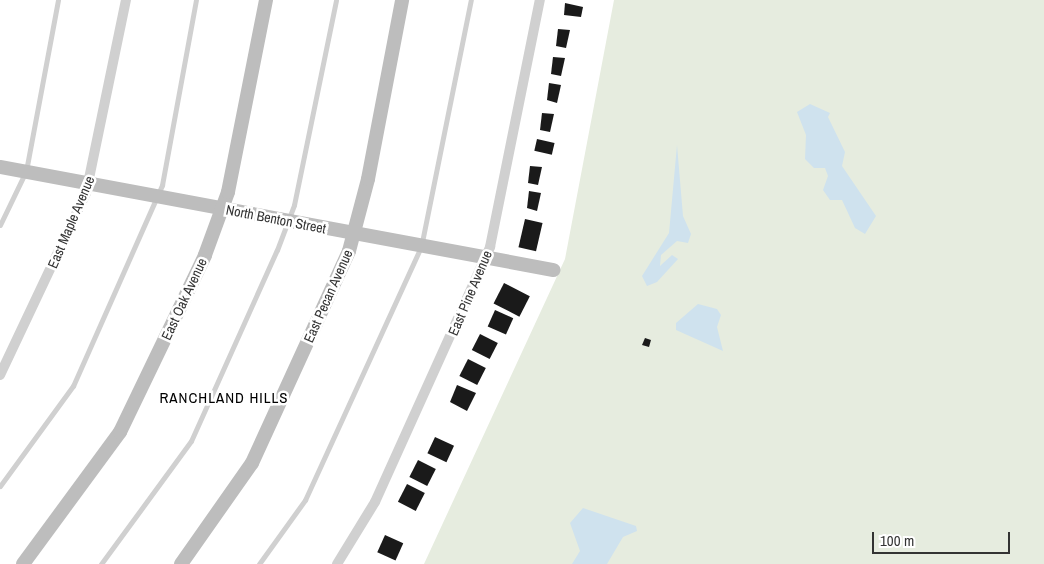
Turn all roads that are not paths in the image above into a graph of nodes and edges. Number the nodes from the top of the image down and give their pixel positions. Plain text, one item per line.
1 (58, 0) edge
2 (126, 0) edge
3 (196, 0) edge
4 (266, 0) edge
5 (336, 0) edge
6 (402, 0) edge
7 (472, 0) edge
8 (540, 0) edge
9 (0, 167) edge
10 (26, 171) junction
11 (89, 183) junction
12 (156, 196) junction
13 (223, 208) junction
14 (289, 221) junction
15 (0, 225) edge
16 (354, 234) junction
17 (421, 246) junction
18 (486, 259) junction
19 (553, 270) dead end
20 (0, 375) edge
21 (0, 486) edge
22 (24, 564) edge
23 (101, 564) edge
24 (181, 564) edge
25 (259, 564) edge
26 (338, 564) edge

1 - 10 lane
2 - 11 street, East Maple Avenue
3 - 12 lane
4 - 13 street, East Oak Avenue
5 - 14 lane
6 - 16 street, East Pecan Avenue
7 - 17 lane
8 - 18 street, East Pine Avenue
9 - 10 street, North Benton Street
10 - 11 street, North Benton Street
10 - 15 lane
11 - 12 street, North Benton Street
11 - 20 street, East Maple Avenue
12 - 13 street, North Benton Street
12 - 21 lane
13 - 14 street, North Benton Street
13 - 22 street, East Oak Avenue
14 - 16 street, North Benton Street
14 - 23 lane
16 - 17 street, North Benton Street
16 - 24 street, East Pecan Avenue
17 - 18 street, North Benton Street
17 - 25 lane
18 - 19 street, North Benton Street
18 - 26 street, East Pine Avenue

